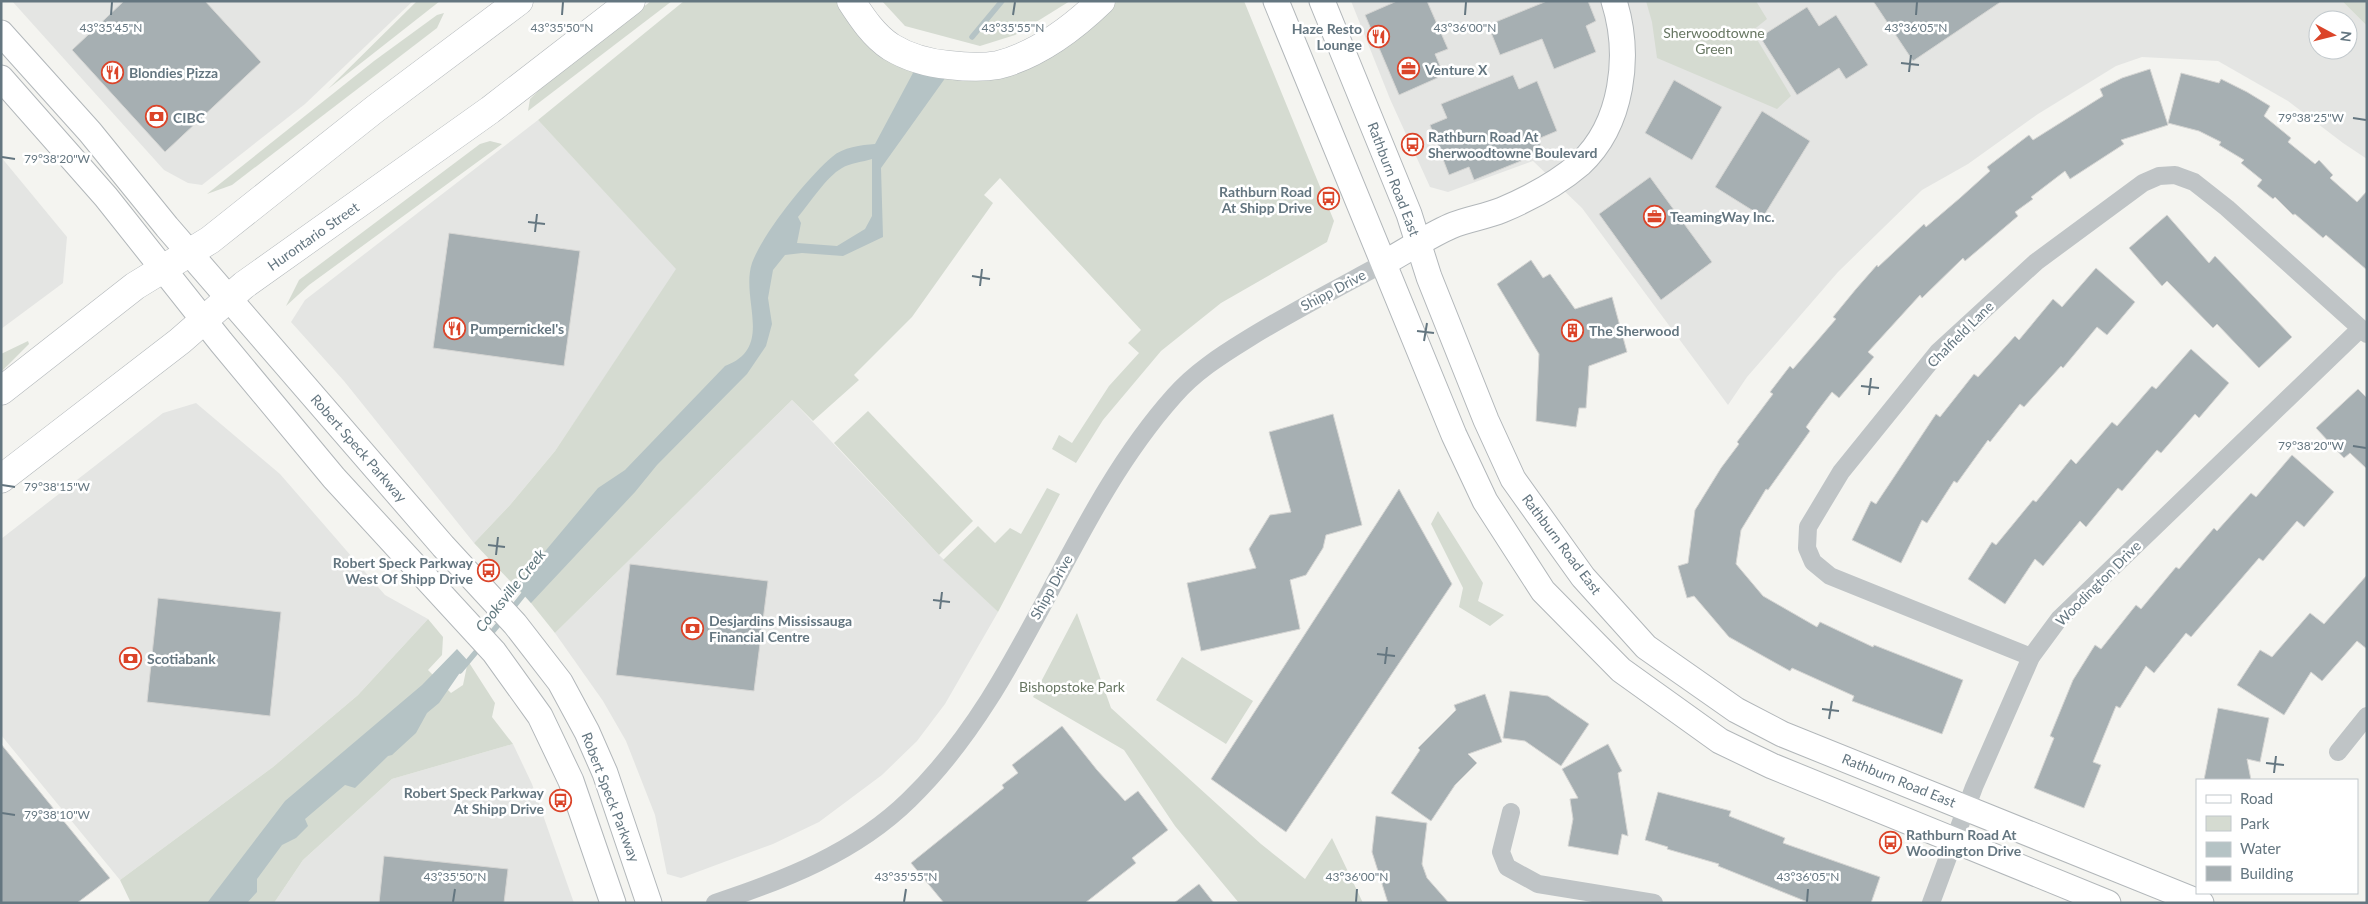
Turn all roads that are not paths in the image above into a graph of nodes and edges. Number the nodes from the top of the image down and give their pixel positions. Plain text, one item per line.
1 (519, 1) edge
2 (614, 1) edge
3 (631, 1) edge
4 (851, 1) edge
5 (1101, 1) edge
6 (1276, 1) edge
7 (1322, 1) edge
8 (1614, 1) edge
9 (1, 34) edge
10 (1, 78) edge
11 (499, 103) junction
12 (1418, 244) junction
13 (190, 253) junction
14 (1384, 263) junction
15 (162, 269) junction
16 (229, 298) junction
17 (204, 320) junction
18 (2363, 331) edge
19 (1, 391) edge
20 (1, 479) edge
21 (2031, 657) junction
22 (2367, 716) edge
23 (2338, 752) dead end
24 (1967, 807) junction
25 (1511, 812) dead end
26 (1954, 841) junction
27 (613, 903) edge
28 (649, 903) edge
29 (716, 903) edge
30 (1654, 903) edge
31 (1931, 903) edge
32 (2108, 903) edge
33 (2201, 903) edge

1 - 13 main road
2 - 11 main road
3 - 11 main road, Hurontario Street
4 - 5 main road
6 - 14 street
7 - 12 street, Rathburn Road East
8 - 12 street
9 - 13 street, Robert Speck Parkway
10 - 15 street
11 - 16 main road, Hurontario Street
12 - 14 street
12 - 24 street, Rathburn Road East
13 - 15 main road
13 - 16 street, Robert Speck Parkway
14 - 26 street
14 - 29 street, Shipp Drive
15 - 17 street
15 - 19 main road
16 - 17 main road, Hurontario Street
16 - 28 street, Robert Speck Parkway
17 - 20 main road, Hurontario Street
17 - 27 street
18 - 21 street, Woodington Drive
18 - 21 street, Chalfield Lane
21 - 24 street, Woodington Drive
22 - 23 street
24 - 26 street, Woodington Drive
24 - 33 street, Rathburn Road East
25 - 30 street
26 - 31 street, Woodington Drive
26 - 32 street

